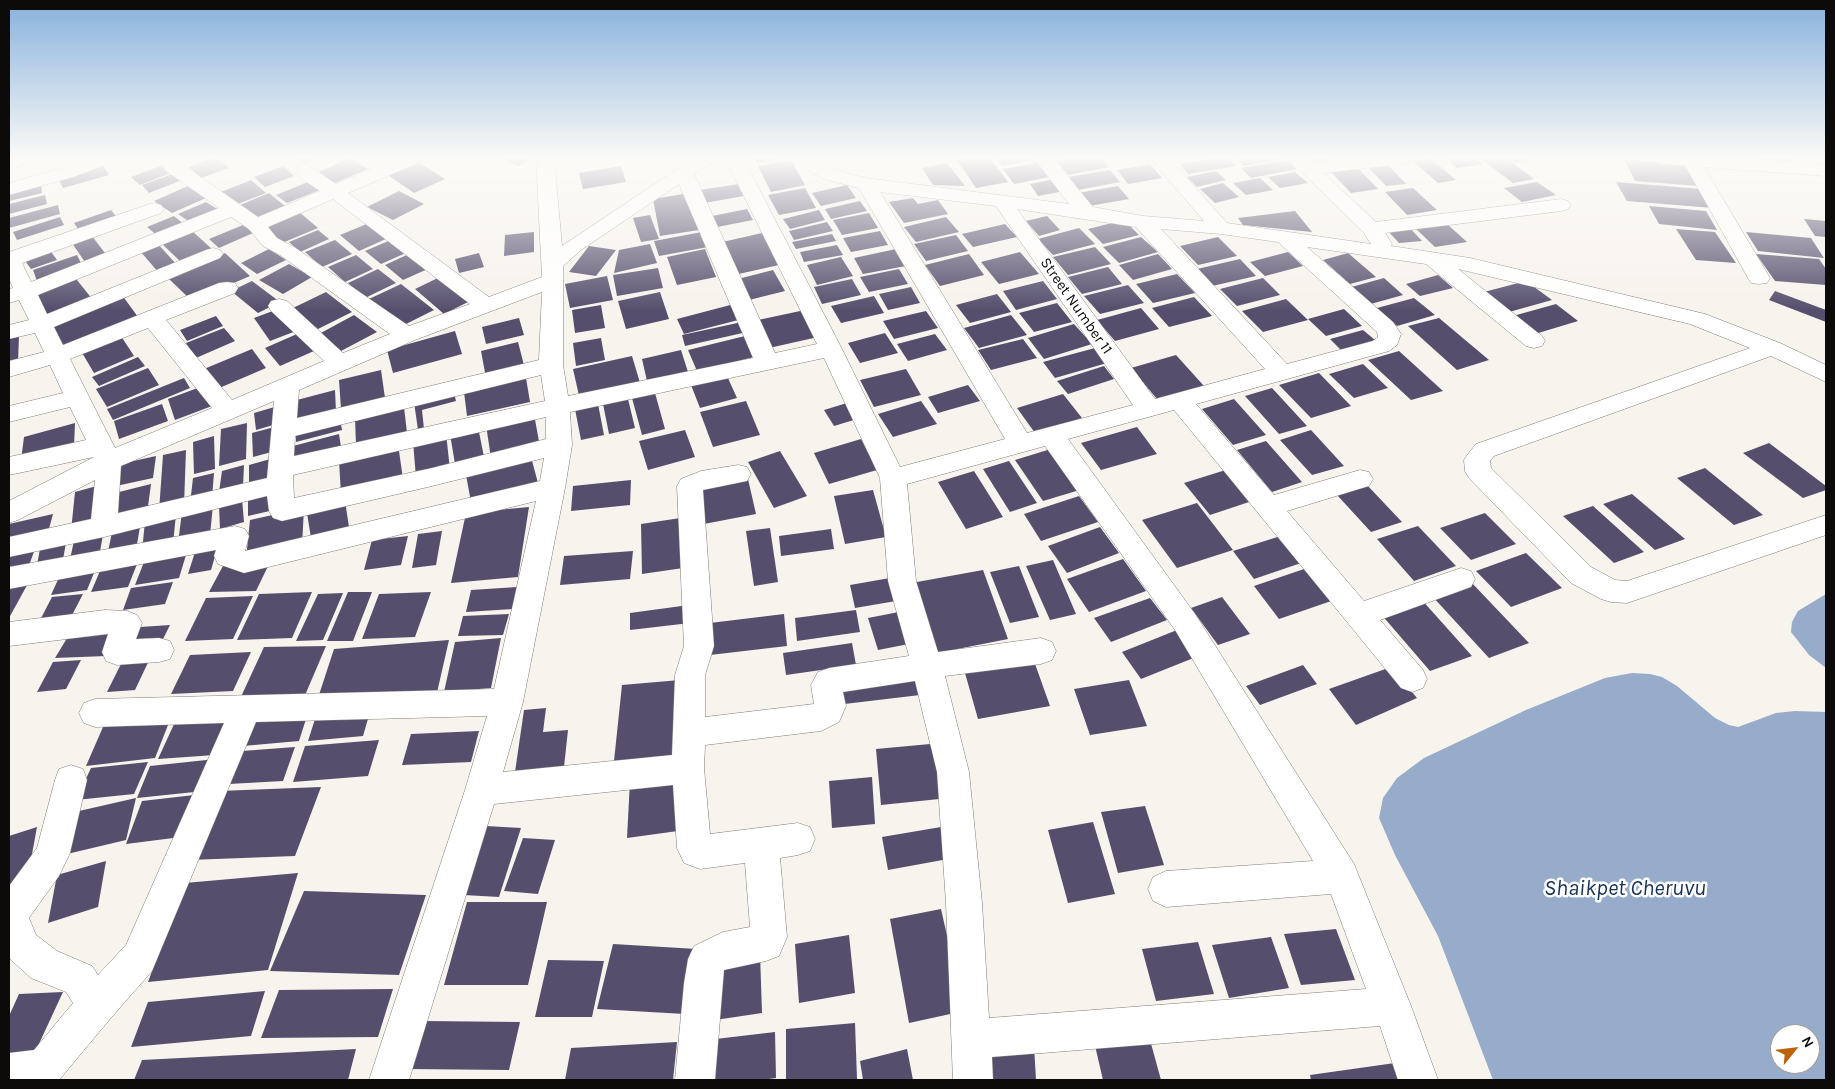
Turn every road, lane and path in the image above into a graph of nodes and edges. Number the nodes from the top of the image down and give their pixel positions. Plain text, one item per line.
1 (154, 209) dead end
2 (233, 209) joint
3 (295, 209) edge
4 (357, 209) edge
5 (549, 209) edge
6 (630, 209) edge
7 (711, 209) edge
8 (760, 209) edge
9 (881, 209) edge
10 (1007, 209) edge
11 (1057, 209) edge
12 (1083, 209) edge
13 (1205, 209) edge
14 (1350, 209) edge
15 (1530, 209) edge
16 (1719, 209) edge
17 (1086, 212) junction
18 (1143, 222) junction
19 (256, 225) junction
20 (1222, 228) junction
21 (1371, 229) junction
22 (1284, 238) junction
23 (1387, 251) junction
24 (213, 254) dead end
25 (1432, 258) junction
26 (9, 259) edge
27 (553, 272) junction
28 (1759, 278) dead end
29 (226, 288) dead end
30 (17, 294) edge
31 (486, 305) junction
32 (279, 306) dead end
33 (152, 318) junction
34 (42, 324) junction
35 (9, 332) edge
36 (407, 335) junction
37 (1534, 341) dead end
38 (831, 348) junction
39 (1772, 348) junction
40 (58, 356) junction
41 (767, 362) junction
42 (340, 364) junction
43 (551, 365) junction
44 (9, 369) edge
45 (1281, 372) junction
46 (1826, 374) edge
47 (287, 386) junction
48 (78, 397) junction
49 (1179, 400) junction
50 (558, 406) junction
51 (1150, 409) junction
52 (228, 410) junction
53 (9, 414) edge
54 (284, 430) junction
55 (1051, 435) junction
56 (1020, 442) junction
57 (559, 445) junction
58 (106, 453) junction
59 (9, 466) edge
60 (738, 474) dead end
61 (280, 476) junction
62 (893, 478) junction
63 (1360, 479) dead end
64 (552, 488) junction
65 (1268, 508) junction
66 (9, 513) edge
67 (1826, 525) edge
68 (104, 527) junction
69 (9, 547) edge
70 (9, 578) edge
71 (1461, 579) dead end
72 (1359, 615) junction
73 (9, 634) edge
74 (159, 650) dead end
75 (1041, 651) dead end
76 (927, 666) junction
77 (1412, 679) dead end
78 (507, 702) junction
79 (246, 709) junction
80 (95, 713) dead end
81 (689, 733) junction
82 (688, 768) junction
83 (71, 780) dead end
84 (482, 790) junction
85 (798, 839) dead end
86 (761, 843) junction
87 (1342, 876) junction
88 (1166, 890) dead end
89 (9, 915) edge
90 (96, 1005) junction
91 (1392, 1006) junction
92 (970, 1039) junction
93 (31, 1074) edge
94 (389, 1080) edge
95 (695, 1080) edge
96 (973, 1080) edge
97 (1418, 1080) edge

1 - 26 street
2 - 19 street
2 - 30 street
3 - 19 street
4 - 31 street
5 - 27 street
6 - 27 street
7 - 41 street
8 - 38 street
9 - 56 street
10 - 51 street, Street Number 11
11 - 17 street
12 - 17 street
13 - 20 street
14 - 21 street
15 - 21 street
16 - 28 street
17 - 18 street
18 - 20 street
18 - 45 street
19 - 36 street
20 - 22 street
21 - 23 street
22 - 23 street
22 - 45 street
23 - 25 street
24 - 34 street
25 - 37 street
25 - 39 street
26 - 30 street
27 - 31 street
27 - 43 street
29 - 33 street
30 - 34 street
31 - 36 street
32 - 42 street
33 - 40 street
33 - 52 street
34 - 35 street
34 - 40 street
36 - 42 street
38 - 41 street
38 - 62 street
39 - 46 street
39 - 67 street
40 - 44 street
40 - 48 street
41 - 50 street
42 - 47 street
43 - 50 street
43 - 54 street
45 - 49 street
47 - 52 street
47 - 54 street
48 - 53 street
48 - 58 street
49 - 51 street
49 - 65 street
50 - 57 street
50 - 61 street
51 - 55 street
52 - 58 street
54 - 61 street
55 - 56 street
55 - 87 street
56 - 62 street
57 - 61 street
57 - 64 street
58 - 59 street
58 - 66 street
58 - 68 street
60 - 81 street
61 - 68 street
62 - 76 street
63 - 65 street
64 - 70 street
64 - 78 street
65 - 72 street
68 - 69 street
71 - 72 street
72 - 77 street
73 - 74 street
75 - 76 street
76 - 81 street
76 - 92 street
78 - 79 street
78 - 84 street
79 - 80 street
79 - 90 street
81 - 82 street
82 - 84 street
82 - 86 street
83 - 89 street
84 - 94 street
85 - 86 street
86 - 95 street
87 - 88 street
87 - 91 street
89 - 90 street
90 - 93 street
91 - 92 street
91 - 97 street
92 - 96 street

